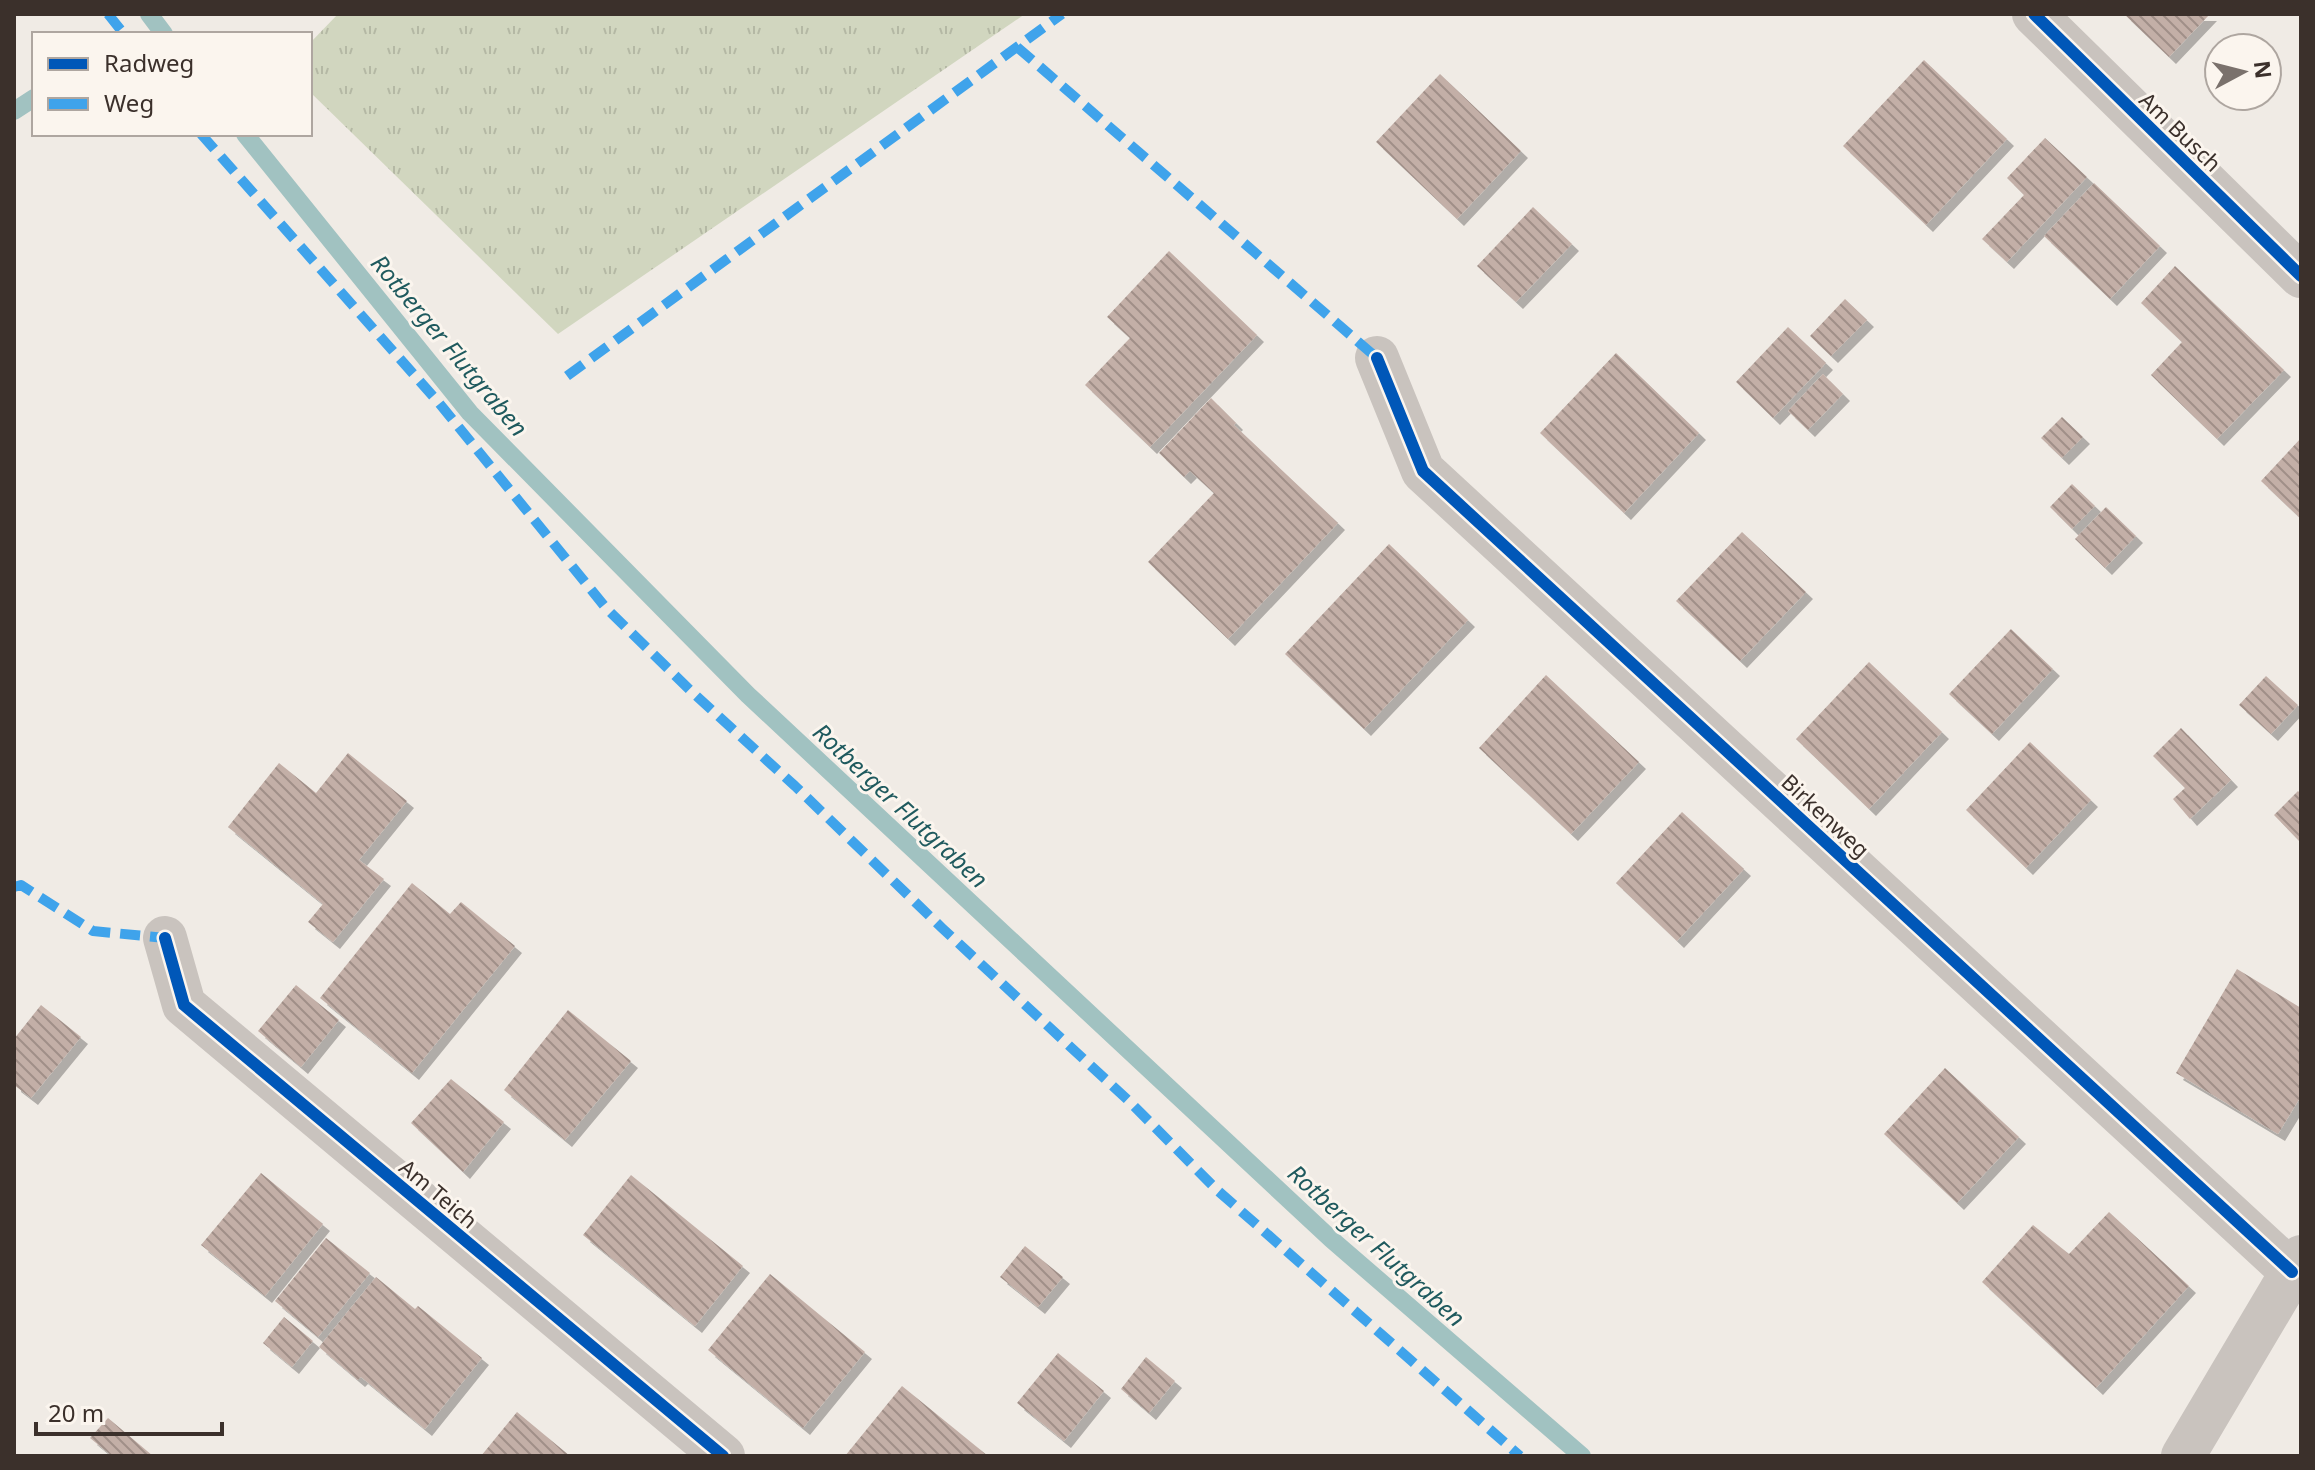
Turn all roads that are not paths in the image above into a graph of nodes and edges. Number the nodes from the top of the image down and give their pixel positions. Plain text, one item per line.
1 (2034, 14) edge
2 (2301, 276) edge
3 (1377, 358) dead end
4 (165, 938) dead end
5 (2296, 1264) edge
6 (723, 1456) edge
7 (2183, 1456) edge

1 - 2 street, Am Busch
3 - 5 street, Birkenweg
4 - 6 street, Am Teich
5 - 7 street

